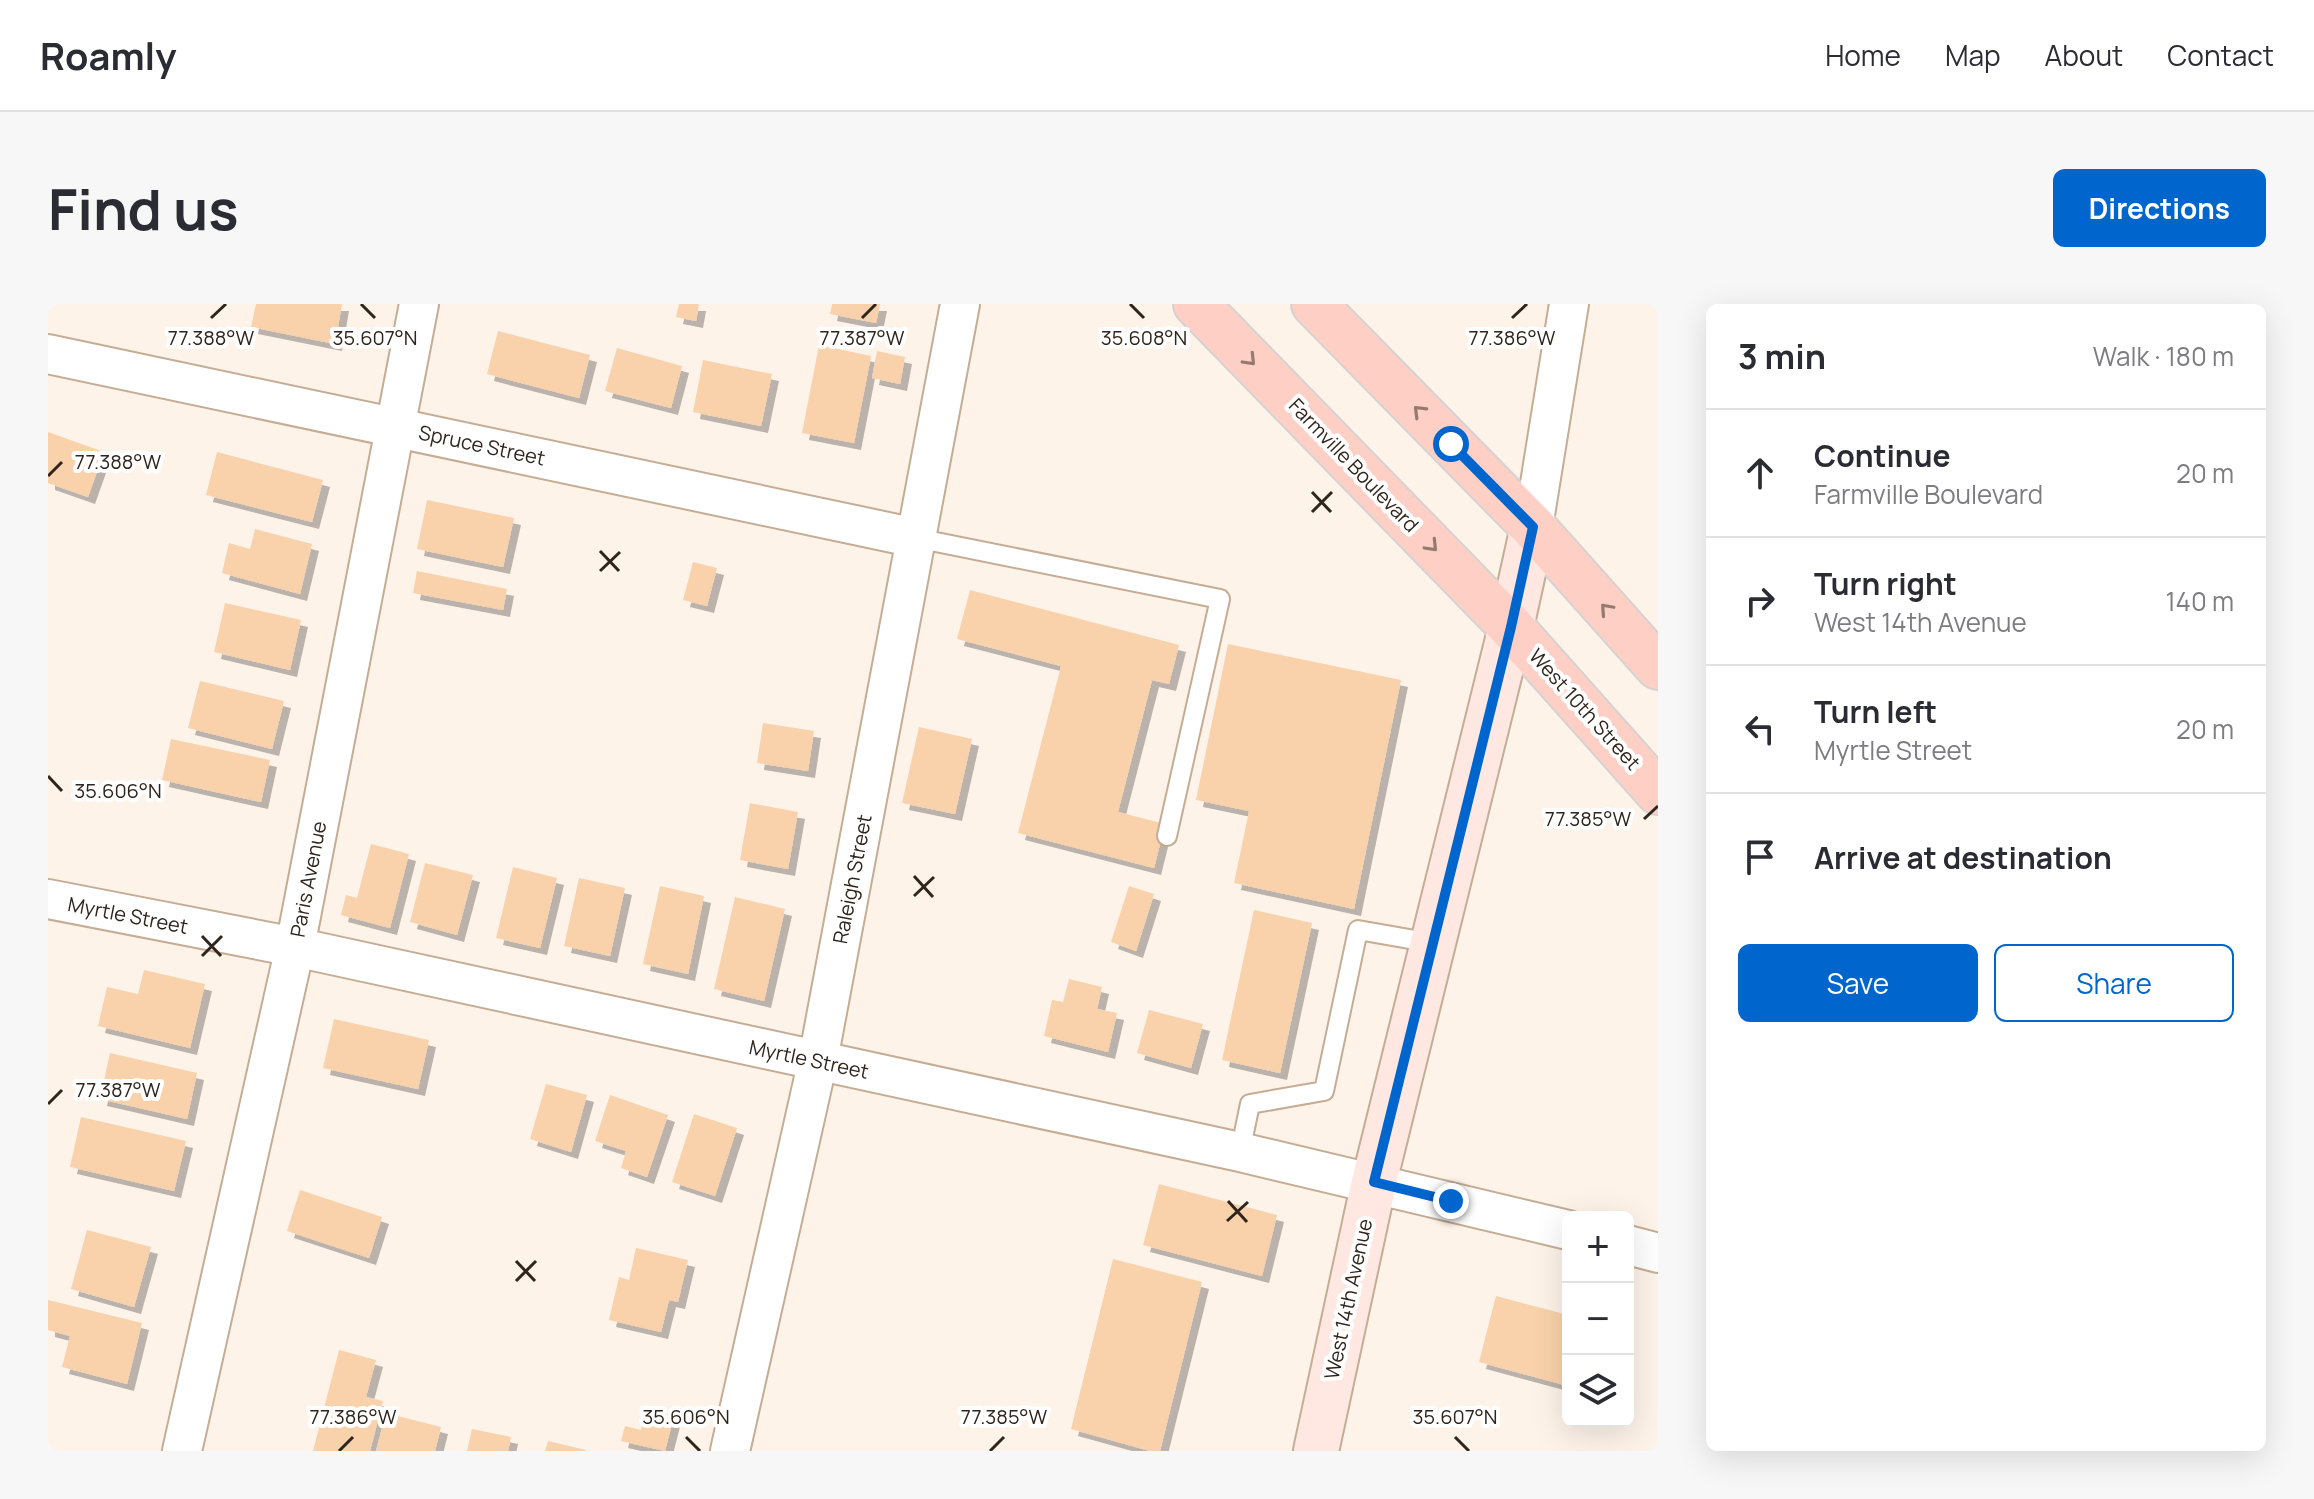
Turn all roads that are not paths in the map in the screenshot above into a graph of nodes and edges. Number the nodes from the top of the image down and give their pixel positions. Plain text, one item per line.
1 (419, 304) edge
2 (960, 304) edge
3 (1196, 304) edge
4 (1314, 304) edge
5 (1569, 304) edge
6 (48, 354) edge
7 (395, 426) junction
8 (1533, 527) junction
9 (916, 538) junction
10 (1511, 627) junction
11 (1658, 667) edge
12 (1658, 792) edge
13 (1167, 836) dead end
14 (48, 899) edge
15 (1432, 943) junction
16 (295, 947) junction
17 (818, 1060) junction
18 (1240, 1152) junction
19 (1374, 1182) junction
20 (1562, 1229) edge
21 (1634, 1247) edge
22 (1658, 1253) edge
23 (182, 1451) edge
24 (730, 1451) edge
25 (1316, 1451) edge

1 - 7 street, Paris Avenue
2 - 9 street, Raleigh Street
3 -> 10 main road, Farmville Boulevard
8 -> 4 main road
5 - 8 street, West 14th Avenue
6 - 7 street, Spruce Street
7 - 9 street, Spruce Street
7 - 16 street, Paris Avenue
8 - 10 main road, West 14th Avenue
11 -> 8 main road
9 - 13 lane
9 - 17 street, Raleigh Street
10 - 12 main road, West 10th Street
10 - 15 main road, West 14th Avenue
14 - 16 street, Myrtle Street
15 - 18 lane
15 - 19 main road, West 14th Avenue
16 - 17 street, Myrtle Street
16 - 23 street, Paris Avenue
17 - 18 street, Myrtle Street
17 - 24 street, Raleigh Street
18 - 19 street, Myrtle Street
19 - 20 street, Myrtle Street
19 - 25 main road, West 14th Avenue
21 - 22 street

